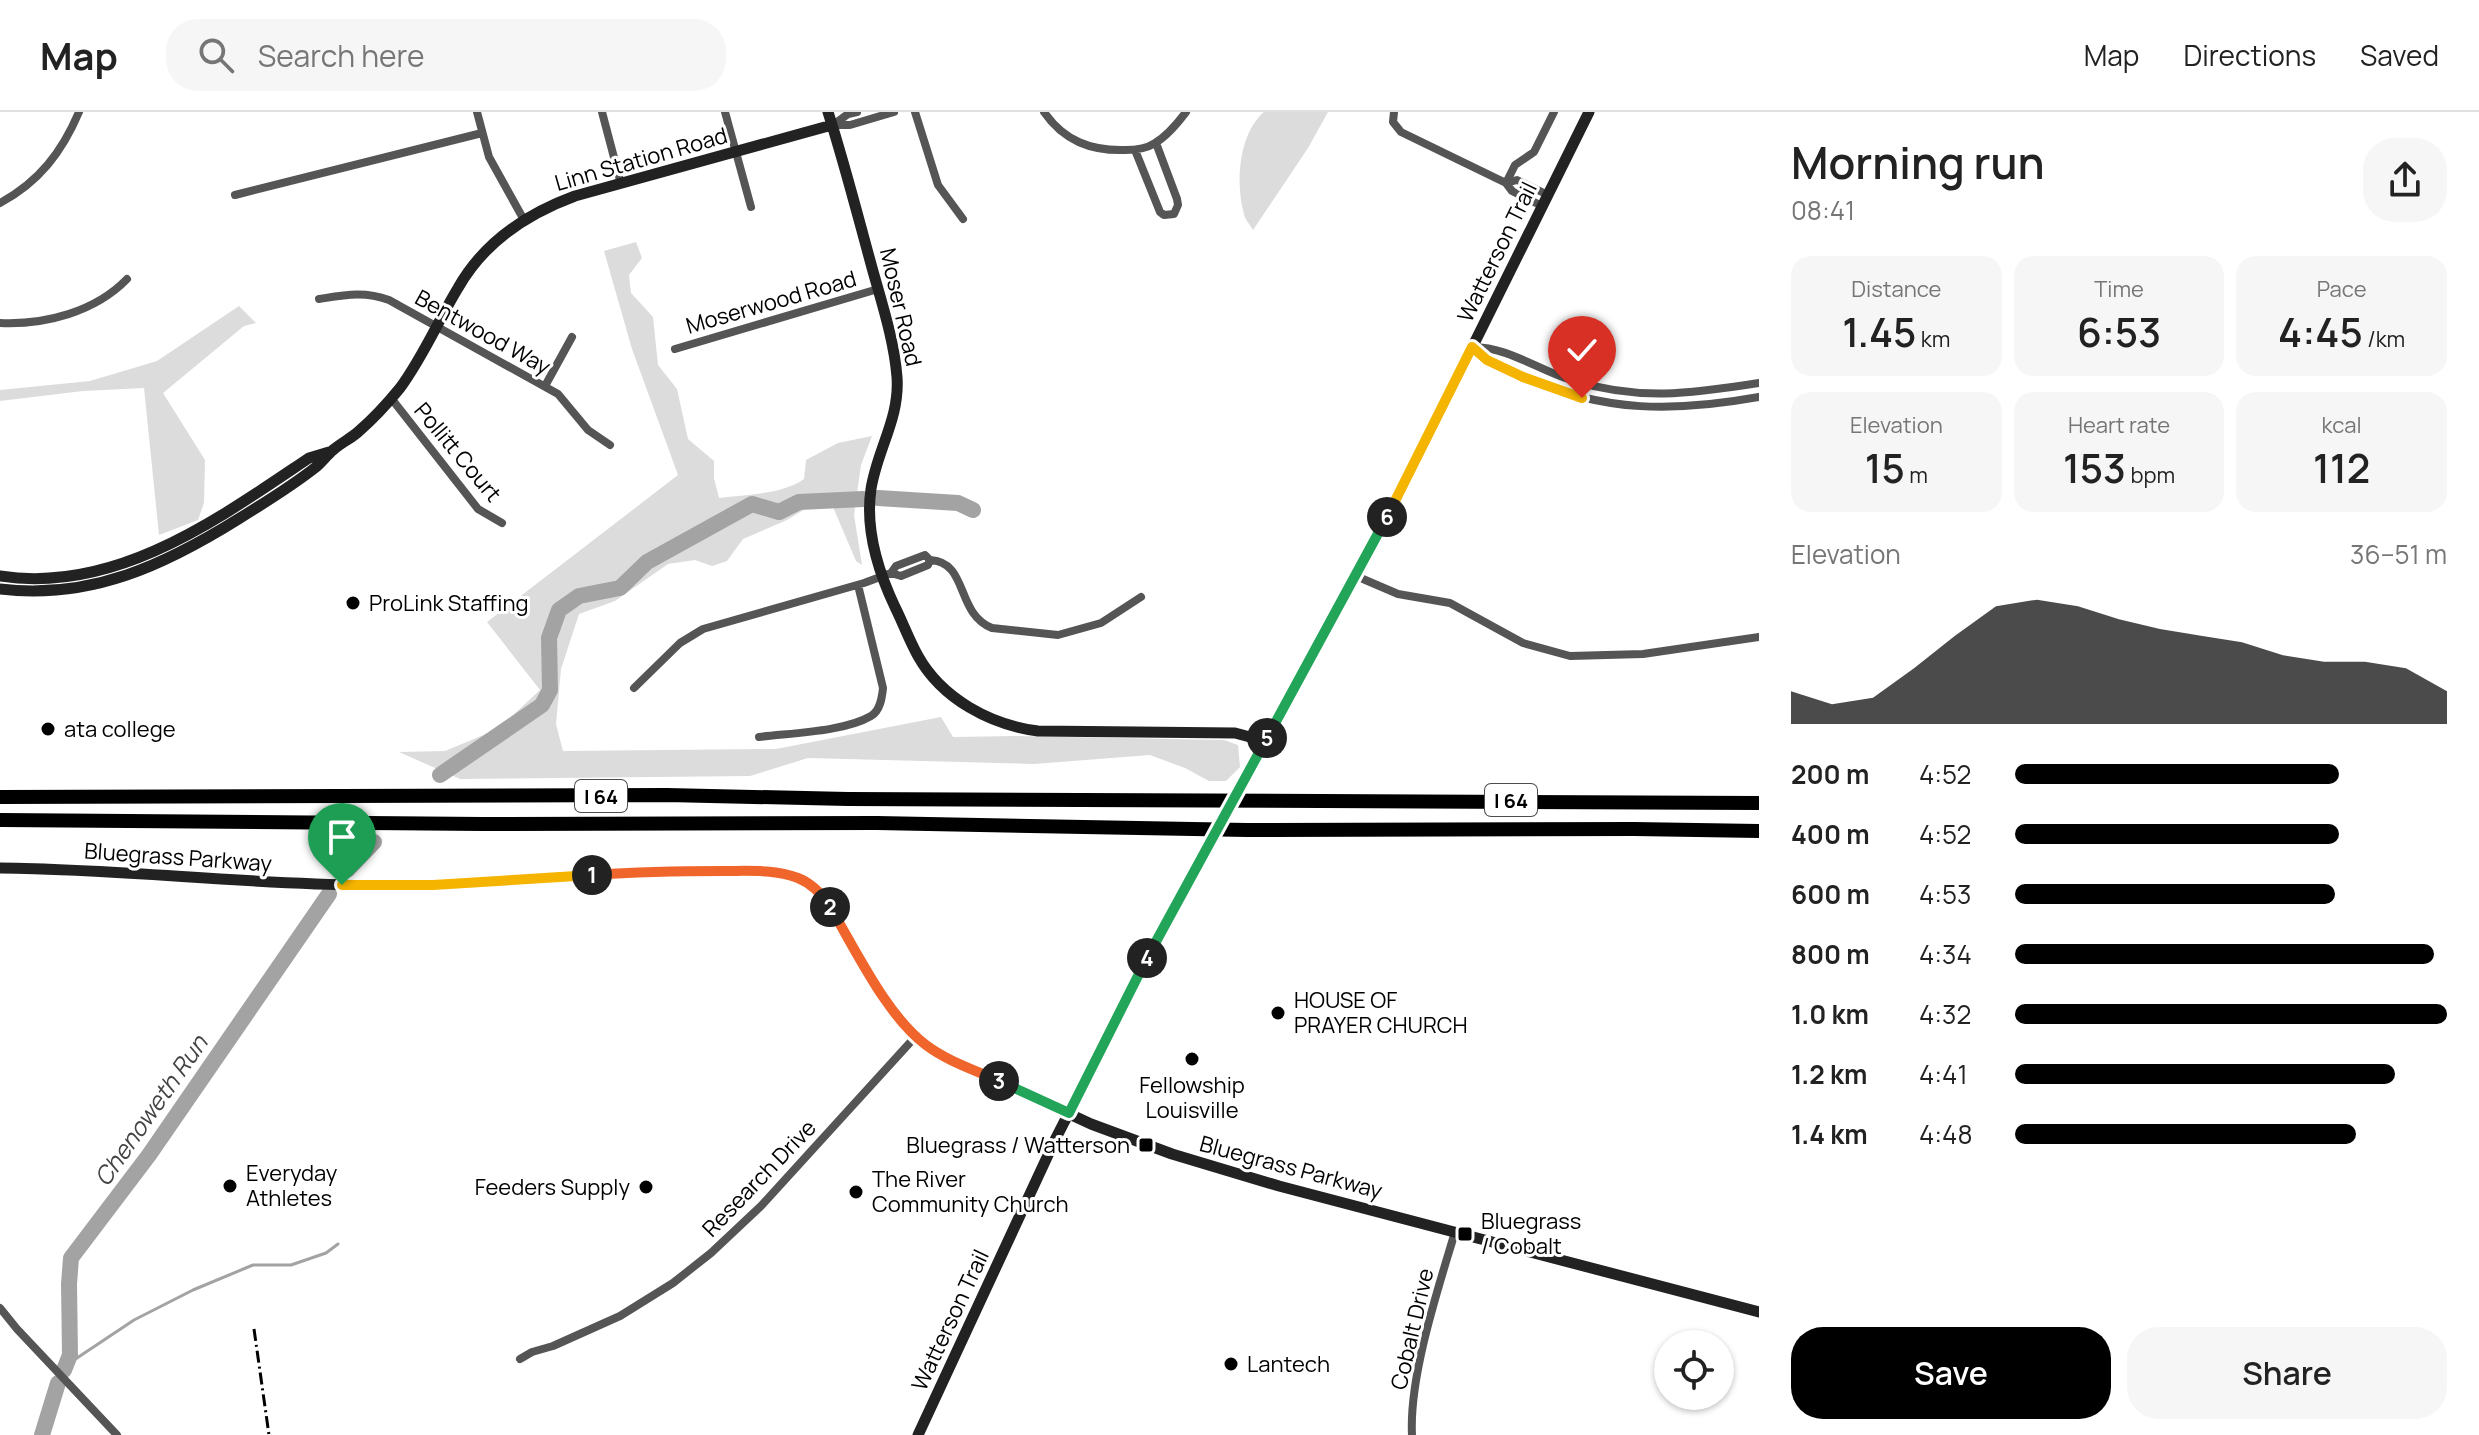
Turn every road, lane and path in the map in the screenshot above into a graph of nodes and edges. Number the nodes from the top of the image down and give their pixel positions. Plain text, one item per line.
1 (79, 112) edge
2 (477, 112) edge
3 (602, 112) edge
4 (725, 112) edge
5 (828, 112) edge
6 (857, 112) edge
7 (894, 112) edge
8 (915, 112) edge
9 (1044, 112) edge
10 (1186, 112) edge
11 (1394, 112) edge
12 (1554, 112) edge
13 (1589, 112) edge
14 (832, 125) junction
15 (482, 133) junction
16 (1156, 143) junction
17 (1135, 150) junction
18 (736, 153) junction
19 (1506, 183) junction
20 (621, 184) junction
21 (235, 195) dead end
22 (1545, 201) junction
23 (0, 203) edge
24 (751, 207) dead end
25 (963, 219) dead end
26 (524, 220) junction
27 (127, 279) dead end
28 (878, 289) junction
29 (319, 299) dead end
30 (0, 323) edge
31 (437, 327) junction
32 (572, 337) dead end
33 (1472, 347) junction
34 (675, 349) dead end
35 (1759, 383) edge
36 (545, 386) junction
37 (1759, 397) edge
38 (391, 398) junction
39 (610, 445) dead end
40 (333, 450) junction
41 (502, 523) dead end
42 (886, 575) junction
43 (0, 576) edge
44 (1356, 576) junction
45 (858, 585) junction
46 (0, 589) edge
47 (1141, 597) dead end
48 (1759, 637) edge
49 (634, 688) dead end
50 (759, 737) dead end
51 (1265, 741) junction
52 (0, 797) edge
53 (1759, 803) edge
54 (0, 820) edge
55 (1634, 829) junction
56 (1759, 831) edge
57 (1759, 838) edge
58 (0, 868) edge
59 (916, 1036) junction
60 (1069, 1113) junction
61 (1455, 1232) junction
62 (0, 1308) edge
63 (1759, 1312) edge
64 (520, 1359) dead end
65 (117, 1435) edge
66 (918, 1435) edge
67 (1412, 1435) edge

1 - 23 street
2 - 15 street
3 - 20 street
4 - 18 street
5 - 14 street, Moser Road
6 - 14 street, Linn Station Road
7 - 14 street, Linn Station Road
8 - 25 street
9 - 17 street
10 - 16 street
11 - 19 street
12 - 19 street
13 - 22 street, Watterson Trail
14 - 18 street, Linn Station Road
14 - 28 street, Moser Road
15 - 21 street
15 - 26 street
16 - 17 street
16 - 17 street
18 - 20 street, Linn Station Road
18 - 24 street
19 - 22 street
20 - 26 street, Linn Station Road
22 - 33 street, Watterson Trail
26 - 31 street, Linn Station Road
27 - 30 street
28 - 34 street, Moserwood Road
28 - 42 street, Moser Road
29 - 31 street, Bentwood Way
31 - 36 street, Bentwood Way
31 - 38 street, Linn Station Road
32 - 36 street
33 - 35 street
33 - 37 street
33 - 44 street, Watterson Trail
36 - 39 street, Bentwood Way
38 - 40 street, Linn Station Road
38 - 41 street, Pollitt Court
40 - 43 street, Linn Station Road
40 - 46 street, Linn Station Road
42 - 45 street
42 - 47 street
42 - 51 street, Moser Road
44 - 48 street
44 - 51 street, Watterson Trail
45 - 49 street
45 - 50 street
51 - 60 street, Watterson Trail
52 - 53 highway, I 64
54 - 55 highway, I 64
55 - 56 highway, I 64
55 - 57 highway
58 - 59 street, Bluegrass Parkway
59 - 60 street, Bluegrass Parkway
59 - 64 street, Research Drive
60 - 61 street, Bluegrass Parkway
60 - 66 street, Watterson Trail
61 - 63 street, Bluegrass Parkway
61 - 67 street, Cobalt Drive
62 - 65 street

